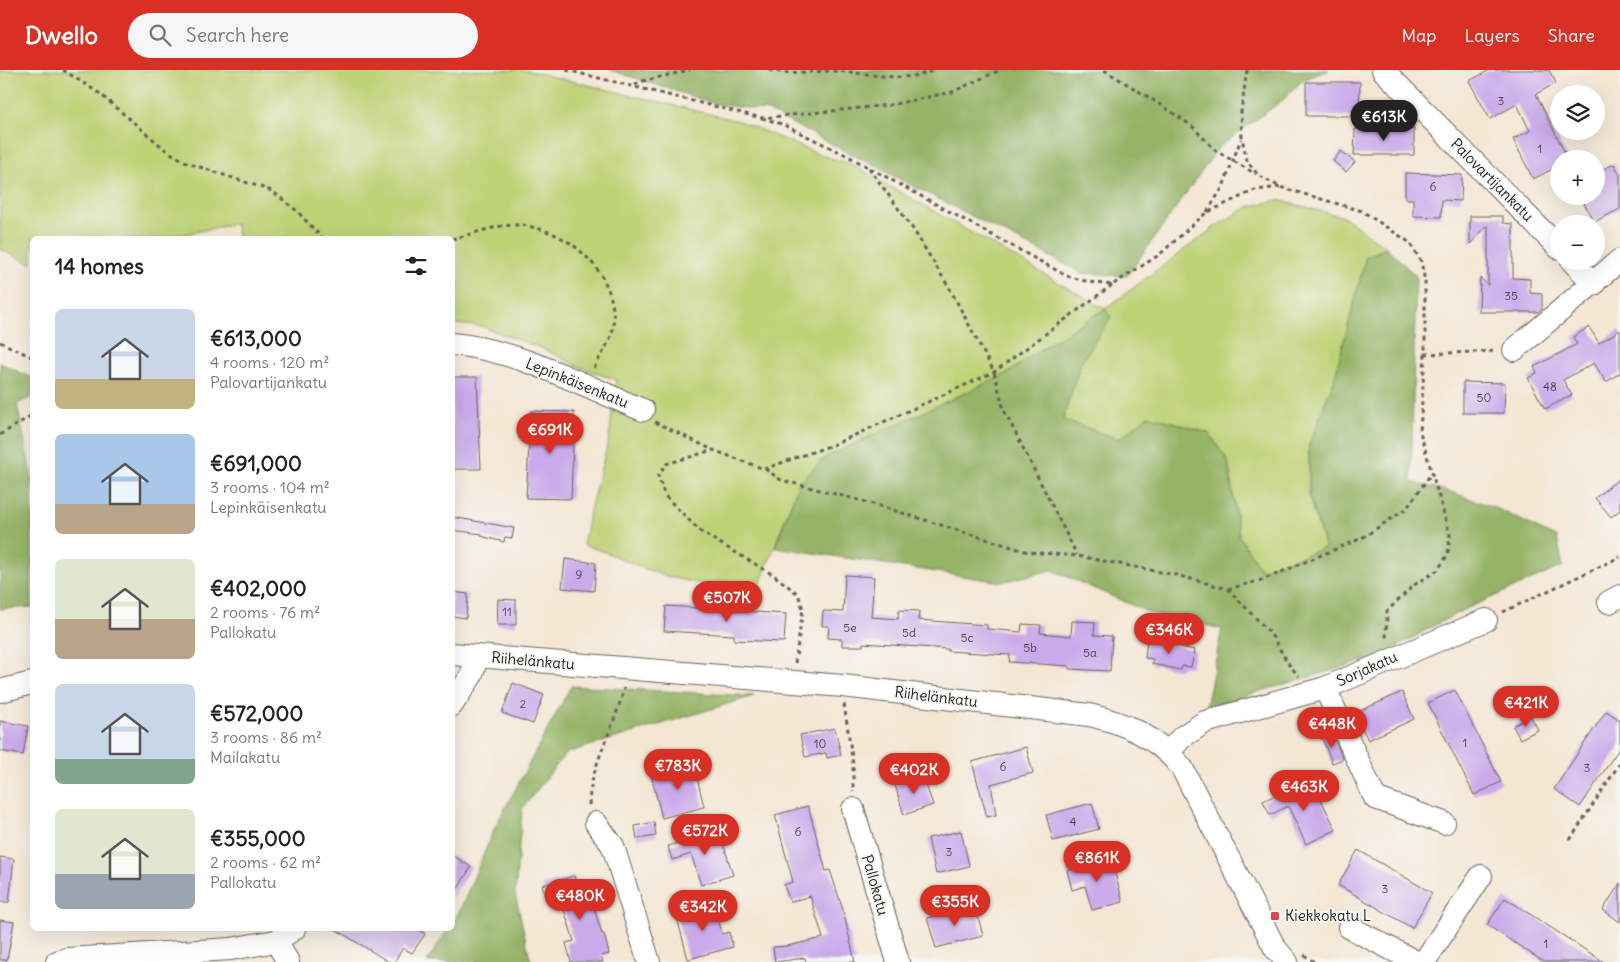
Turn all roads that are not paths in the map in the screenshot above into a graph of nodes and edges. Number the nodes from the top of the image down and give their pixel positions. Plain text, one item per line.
1 (1382, 70) edge
2 (1550, 239) edge
3 (1620, 260) edge
4 (1581, 270) edge
5 (1594, 284) junction
6 (455, 344) edge
7 (1514, 350) road end
8 (648, 416) road end
9 (1486, 620) road end
10 (455, 654) edge
11 (478, 656) junction
12 (30, 684) edge
13 (1320, 690) junction
14 (0, 691) edge
15 (455, 700) edge
16 (1169, 752) junction
17 (853, 808) road end
18 (596, 824) road end
19 (1444, 824) dead end
20 (1481, 876) dead end
21 (1349, 927) dead end
22 (285, 935) edge
23 (1293, 957) edge
24 (57, 962) edge
25 (288, 962) edge
26 (649, 962) edge
27 (898, 962) edge
28 (1416, 962) edge
29 (1424, 962) edge

1 - 2 street, Palovartijankatu
3 - 5 street
4 - 5 street
5 - 7 street
6 - 8 street, Lepinkäisenkatu
9 - 13 street, Sorjakatu
10 - 11 street, Riihelänkatu
11 - 15 street
11 - 16 street, Riihelänkatu
12 - 14 street
13 - 16 street, Sorjakatu
13 - 19 street
16 - 23 street, Riihelänkatu
17 - 27 street, Pallokatu
18 - 26 street
20 - 29 street
21 - 28 street
22 - 24 street
22 - 25 street

